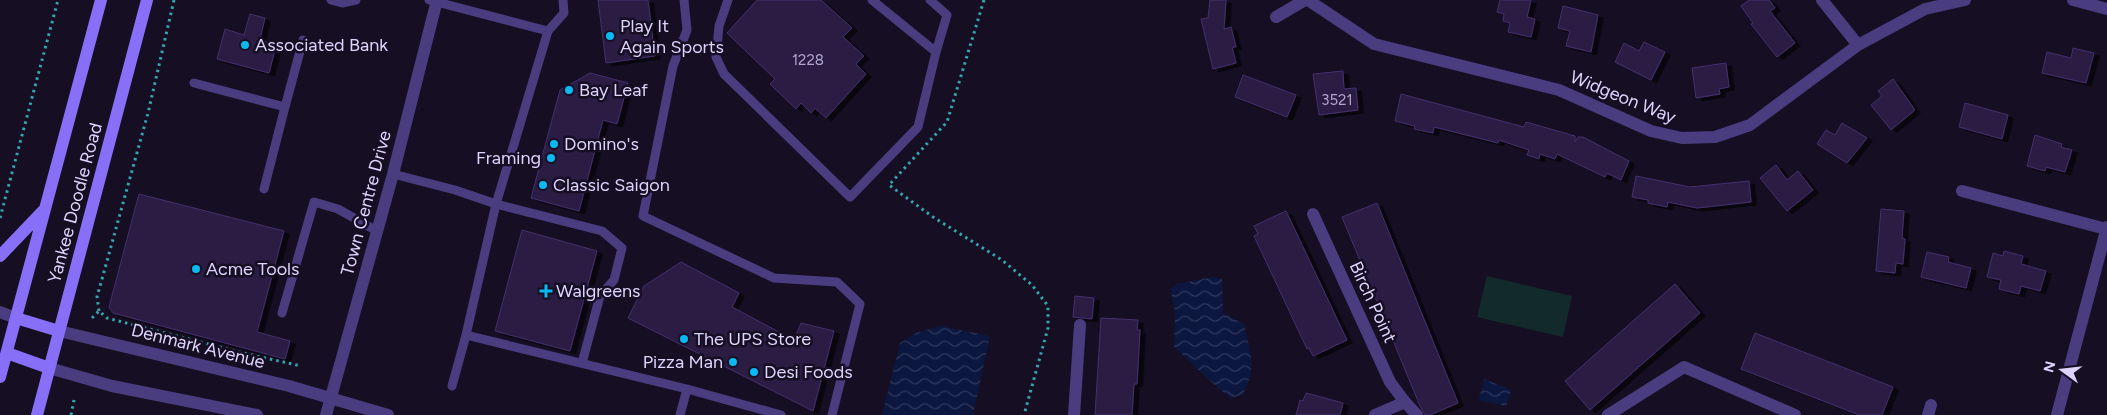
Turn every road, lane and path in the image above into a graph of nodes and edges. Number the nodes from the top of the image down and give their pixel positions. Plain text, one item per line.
1 (58, 0) edge
2 (101, 0) edge
3 (147, 0) edge
4 (174, 0) edge
5 (331, 0) edge
6 (356, 0) edge
7 (562, 0) edge
8 (684, 0) edge
9 (728, 0) edge
10 (872, 0) edge
11 (930, 0) edge
12 (984, 0) edge
13 (1307, 0) edge
14 (1822, 0) edge
15 (1965, 0) edge
16 (2073, 0) edge
17 (434, 1) edge
18 (2107, 9) edge
19 (1276, 17) dead end
20 (548, 31) junction
21 (303, 40) dead end
22 (1858, 46) junction
23 (936, 52) junction
24 (194, 83) dead end
25 (285, 107) junction
26 (393, 174) junction
27 (264, 189) dead end
28 (1962, 191) dead end
29 (496, 204) junction
30 (45, 210) junction
31 (1313, 214) dead end
32 (0, 218) edge
33 (2107, 228) edge
34 (377, 231) junction
35 (0, 256) edge
36 (99, 311) junction
37 (0, 312) edge
38 (282, 314) dead end
39 (16, 318) junction
40 (92, 318) dead end
41 (1080, 325) dead end
42 (59, 331) junction
43 (466, 335) junction
44 (3, 351) edge
45 (582, 363) junction
46 (301, 366) dead end
47 (49, 368) junction
48 (0, 377) edge
49 (452, 386) dead end
50 (687, 389) junction
51 (331, 397) junction
52 (74, 400) dead end
53 (1405, 402) junction
54 (37, 415) edge
55 (71, 415) edge
56 (258, 415) edge
57 (326, 415) edge
58 (388, 415) edge
59 (680, 415) edge
60 (782, 415) edge
61 (832, 415) edge
62 (1024, 415) edge
63 (1074, 415) edge
64 (1375, 415) edge
65 (1417, 415) edge
66 (1608, 415) edge
67 (1795, 415) edge
68 (2057, 415) edge

1 - 32 path
2 - 30 main road, Yankee Doodle Road
3 - 42 main road, Yankee Doodle Road
4 - 36 path
5 - 6 lane
7 - 20 lane
8 - 61 lane
9 - 23 lane
10 - 23 lane
11 - 23 lane
12 - 62 path
13 - 19 street
13 - 22 street, Widgeon Way
14 - 22 street
15 - 22 street, Widgeon Way
16 - 18 street
17 - 20 lane
17 - 26 street, Town Centre Drive
20 - 29 lane
21 - 25 lane
24 - 25 lane
25 - 27 lane
26 - 29 lane
26 - 34 street, Town Centre Drive
28 - 33 street
29 - 43 lane
29 - 45 lane
30 - 35 main road
30 - 39 main road, Yankee Doodle Road
31 - 53 street, Birch Point
33 - 68 street
34 - 38 lane
34 - 51 street, Town Centre Drive
36 - 40 path
36 - 46 path
37 - 39 street, Denmark Avenue
39 - 42 main road, Denmark Avenue
39 - 44 main road, Yankee Doodle Road
41 - 63 street
42 - 47 main road, Yankee Doodle Road
42 - 51 street, Denmark Avenue
43 - 45 lane
43 - 49 lane
44 - 47 main road
44 - 48 main road, Yankee Doodle Road
45 - 50 lane
47 - 54 main road, Yankee Doodle Road
47 - 56 street
50 - 59 lane
50 - 60 lane
51 - 57 street, Town Centre Drive
51 - 58 street, Denmark Avenue
52 - 55 path
53 - 64 street
53 - 65 street, Birch Point
66 - 67 street

